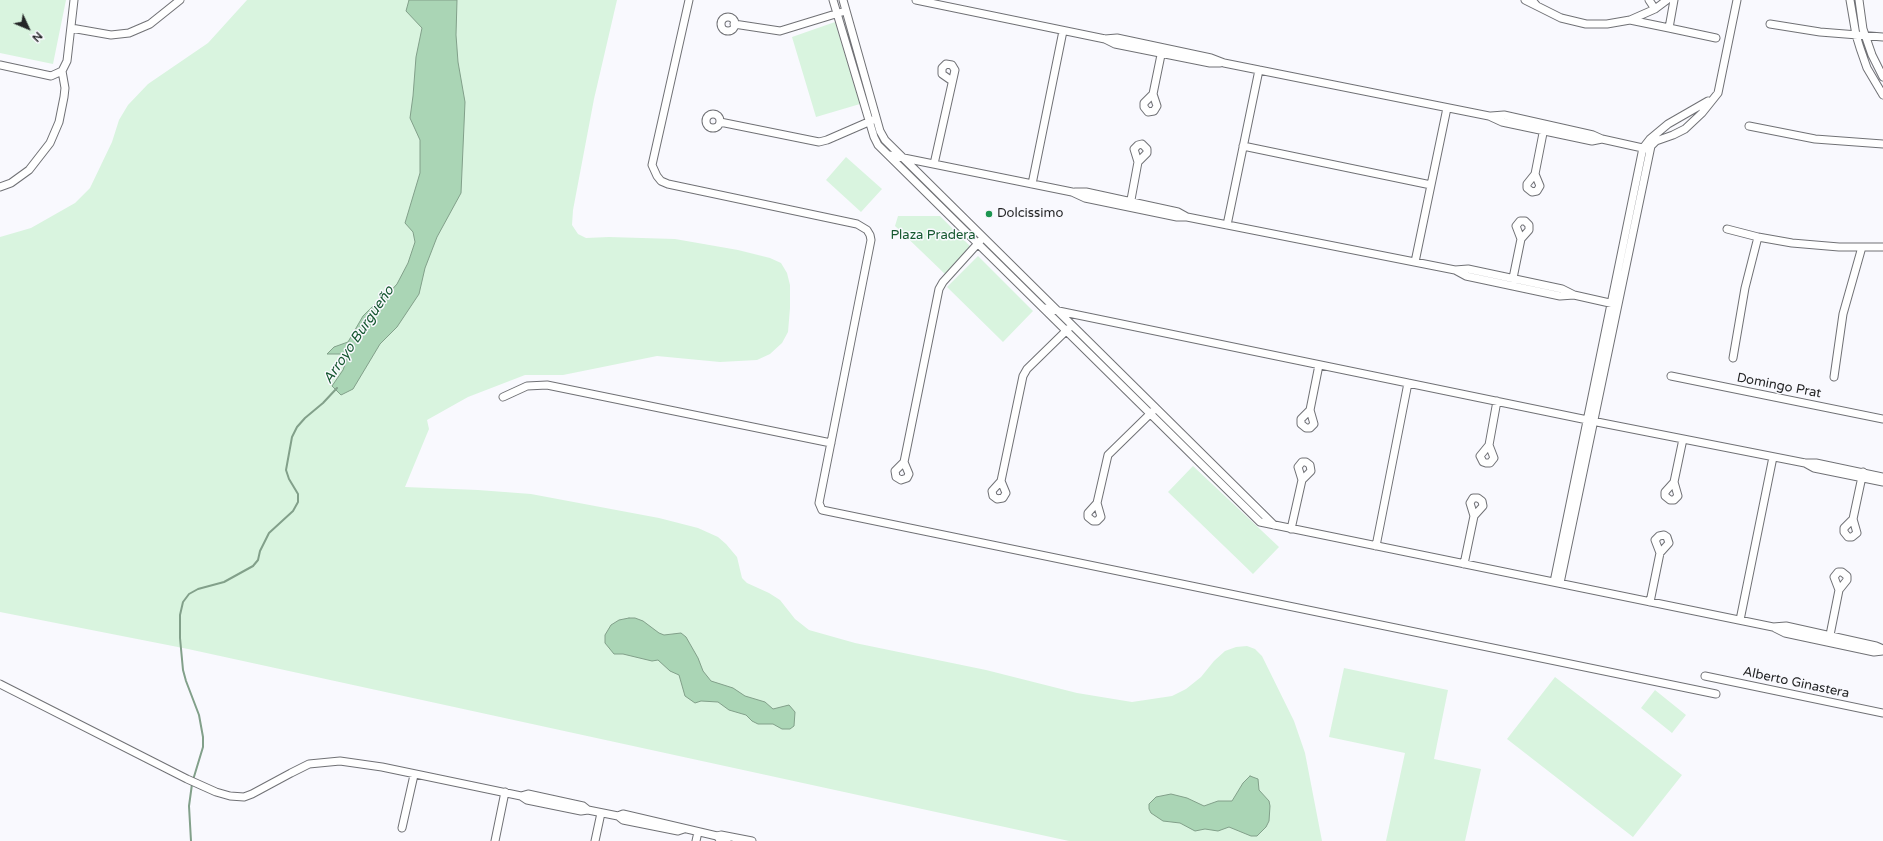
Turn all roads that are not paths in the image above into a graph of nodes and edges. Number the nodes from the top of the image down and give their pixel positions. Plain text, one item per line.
1 (74, 0) edge
2 (180, 0) edge
3 (689, 0) edge
4 (833, 0) edge
5 (842, 0) edge
6 (916, 0) edge
7 (1525, 0) edge
8 (1532, 0) edge
9 (1649, 0) edge
10 (1667, 0) edge
11 (1674, 0) edge
12 (1737, 0) edge
13 (1850, 0) edge
14 (1859, 0) edge
15 (1537, 6) junction
16 (1656, 8) junction
17 (846, 11) junction
18 (1672, 12) junction
19 (837, 13) junction
20 (1630, 20) junction
21 (734, 24) dead end
22 (1770, 24) dead end
23 (1654, 25) junction
24 (71, 28) junction
25 (1669, 28) junction
26 (1063, 30) junction
27 (1856, 36) junction
28 (1866, 36) junction
29 (1883, 37) edge
30 (1716, 38) dead end
31 (1162, 51) junction
32 (0, 65) edge
33 (1259, 70) junction
34 (62, 71) junction
35 (1883, 77) edge
36 (952, 81) dead end
37 (1153, 94) dead end
38 (1883, 95) edge
39 (1714, 98) junction
40 (1447, 108) junction
41 (877, 118) junction
42 (720, 122) dead end
43 (869, 122) junction
44 (1749, 126) dead end
45 (1544, 128) junction
46 (1883, 144) edge
47 (1243, 146) junction
48 (1647, 149) junction
49 (889, 155) junction
50 (903, 158) junction
51 (922, 162) junction
52 (1138, 162) dead end
53 (934, 164) junction
54 (917, 172) junction
55 (1535, 174) dead end
56 (911, 178) junction
57 (1032, 184) junction
58 (1431, 185) junction
59 (0, 187) edge
60 (943, 197) junction
61 (937, 203) junction
62 (1130, 204) junction
63 (1227, 225) junction
64 (1727, 229) dead end
65 (1758, 237) junction
66 (983, 238) junction
67 (1521, 239) dead end
68 (978, 244) junction
69 (1862, 247) junction
70 (1883, 247) edge
71 (1415, 262) junction
72 (1512, 282) junction
73 (1615, 304) junction
74 (1043, 308) junction
75 (1058, 311) junction
76 (1076, 315) junction
77 (1072, 325) junction
78 (1066, 331) junction
79 (1733, 358) dead end
80 (1319, 365) junction
81 (1670, 376) dead end
82 (1834, 377) dead end
83 (1408, 383) junction
84 (503, 398) dead end
85 (1497, 401) junction
86 (1156, 408) junction
87 (1310, 410) dead end
88 (1150, 414) junction
89 (1883, 419) edge
90 (1590, 421) junction
91 (1683, 439) junction
92 (831, 443) junction
93 (1489, 445) dead end
94 (1773, 457) junction
95 (904, 462) dead end
96 (1862, 475) junction
97 (1883, 477) edge
98 (1302, 480) dead end
99 (1001, 481) dead end
100 (1674, 482) dead end
101 (1883, 482) edge
102 (1097, 504) dead end
103 (1474, 516) dead end
104 (1853, 519) dead end
105 (1274, 525) junction
106 (1291, 528) junction
107 (1376, 546) junction
108 (1660, 554) dead end
109 (1464, 564) junction
110 (1557, 583) junction
111 (1839, 590) dead end
112 (1650, 602) junction
113 (1740, 620) junction
114 (1829, 639) junction
115 (1883, 650) edge
116 (1705, 676) dead end
117 (0, 684) edge
118 (1716, 694) dead end
119 (1883, 713) edge
120 (414, 775) junction
121 (505, 792) junction
122 (601, 813) junction
123 (402, 828) dead end
124 (698, 832) junction
125 (717, 836) junction
126 (495, 841) edge
127 (596, 841) edge
128 (696, 841) edge
129 (727, 841) edge
130 (752, 841) edge

1 - 24 street
2 - 24 street
3 - 92 street
4 - 19 street
5 - 17 street
6 - 26 street
7 - 15 street
8 - 15 street
9 - 16 street
10 - 16 street
11 - 18 street
12 - 39 street
13 - 27 street
14 - 28 street
15 - 20 street
16 - 18 street
16 - 20 street
16 - 23 street
17 - 19 street
17 - 41 street
18 - 25 street
19 - 21 street
19 - 43 street
20 - 23 street
22 - 27 street
23 - 25 street
24 - 34 street
25 - 30 street
26 - 31 street
26 - 57 street
27 - 28 street
27 - 38 street
28 - 29 street
28 - 35 street
31 - 33 street
31 - 37 street
32 - 34 street
33 - 40 street
33 - 47 street
34 - 59 street
36 - 53 street
39 - 48 street
39 - 48 street
40 - 45 street
40 - 58 street
41 - 43 street
41 - 50 street
42 - 43 street
43 - 49 street
44 - 46 street
45 - 48 street
45 - 55 street
47 - 58 street
47 - 63 street
48 - 73 street
49 - 50 street
49 - 56 street
50 - 51 street
50 - 54 street
51 - 53 street
51 - 54 street
52 - 62 street
53 - 57 street
54 - 56 street
54 - 60 street
56 - 61 street
57 - 62 street
58 - 71 street
60 - 61 street
60 - 66 street
61 - 68 street
62 - 63 street
63 - 71 street
64 - 65 street
65 - 69 street
65 - 79 street
66 - 68 street
66 - 75 street
67 - 72 street
68 - 74 street
68 - 95 street
69 - 70 street
69 - 82 street
71 - 72 street
72 - 73 street
73 - 90 street
74 - 75 street
74 - 78 street
75 - 76 street
75 - 77 street
76 - 77 street
76 - 80 street
77 - 78 street
77 - 86 street
78 - 88 street
78 - 99 street
80 - 83 street
80 - 87 street
81 - 89 street, Domingo Prat
83 - 85 street
83 - 107 street
84 - 92 street
85 - 90 street
85 - 93 street
86 - 88 street
86 - 105 street
88 - 102 street
88 - 105 street
90 - 91 street
90 - 110 street
91 - 94 street
91 - 100 street
92 - 118 street
94 - 96 street
94 - 113 street
96 - 97 street
96 - 101 street
96 - 104 street
98 - 106 street
103 - 109 street
105 - 106 street
106 - 107 street
107 - 109 street
108 - 112 street
109 - 110 street
110 - 112 street
111 - 114 street
112 - 113 street
113 - 114 street
114 - 115 street
116 - 119 street, Alberto Ginastera
117 - 120 street
120 - 121 street
120 - 123 street
121 - 122 street
121 - 126 street
122 - 124 street
122 - 127 street
124 - 125 street
124 - 128 street
125 - 129 street
125 - 130 street

